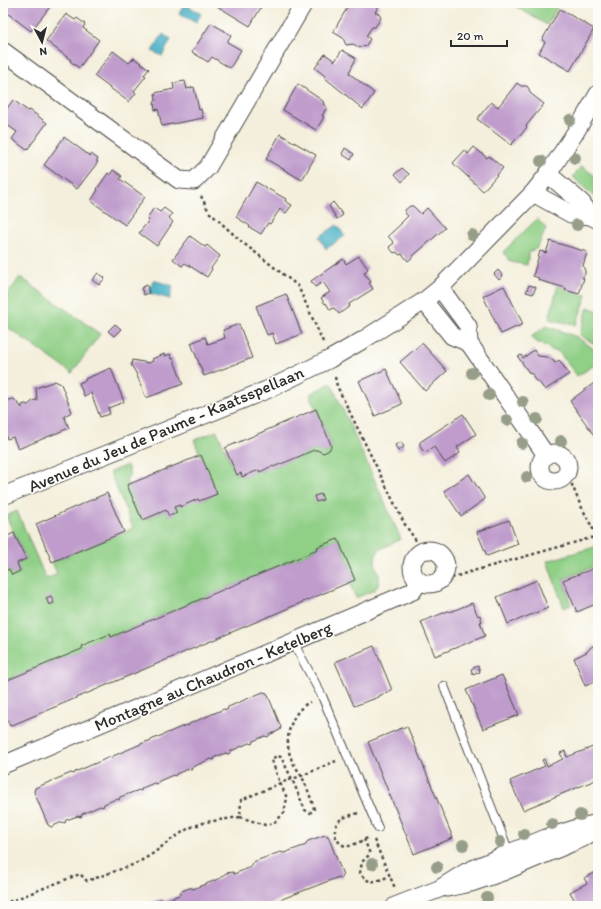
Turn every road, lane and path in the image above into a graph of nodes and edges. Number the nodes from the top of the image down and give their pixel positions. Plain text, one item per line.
1 (304, 3) edge
2 (3, 51) edge
3 (598, 94) edge
4 (548, 174) junction
5 (194, 181) junction
6 (533, 193) junction
7 (595, 218) edge
8 (440, 288) junction
9 (424, 301) junction
10 (469, 342) junction
11 (330, 359) junction
12 (567, 473) joint
13 (3, 496) edge
14 (598, 530) edge
15 (598, 536) edge
16 (423, 551) junction
17 (440, 580) junction
18 (419, 581) junction
19 (293, 642) junction
20 (444, 686) dead end
21 (322, 696) junction
22 (347, 757) junction
23 (3, 764) edge
24 (301, 776) junction
25 (292, 779) junction
26 (280, 783) junction
27 (369, 808) junction
28 (240, 817) junction
29 (598, 823) edge
30 (378, 828) joint
31 (598, 829) edge
32 (364, 839) junction
33 (512, 860) junction
34 (390, 876) dead end
35 (3, 904) edge
36 (395, 906) edge

1 - 5 street
2 - 5 street
3 - 4 street, Avenue du Jeu de Paume - Kaatsspellaan
4 - 6 street, Avenue du Jeu de Paume - Kaatsspellaan
4 - 7 street
5 - 11 path
6 - 7 street
6 - 8 street, Avenue du Jeu de Paume - Kaatsspellaan
8 - 9 street, Avenue du Jeu de Paume - Kaatsspellaan
8 - 10 street
9 - 10 street
9 - 11 street, Avenue du Jeu de Paume - Kaatsspellaan
10 - 12 street
11 - 13 street, Avenue du Jeu de Paume - Kaatsspellaan
11 - 16 path
12 - 14 path
15 - 17 path
16 - 17 street
16 - 18 street
17 - 18 street
18 - 19 street, Montagne au Chaudron - Ketelberg
19 - 21 lane
19 - 23 street, Montagne au Chaudron - Ketelberg
20 - 33 lane
21 - 22 lane
21 - 24 path
22 - 24 path
22 - 27 lane
24 - 25 path
24 - 25 path
25 - 26 path
25 - 26 path
26 - 28 path
26 - 28 path
27 - 30 lane
27 - 32 path
28 - 35 path
29 - 33 street
30 - 32 path
31 - 33 street
32 - 34 path
33 - 36 street

